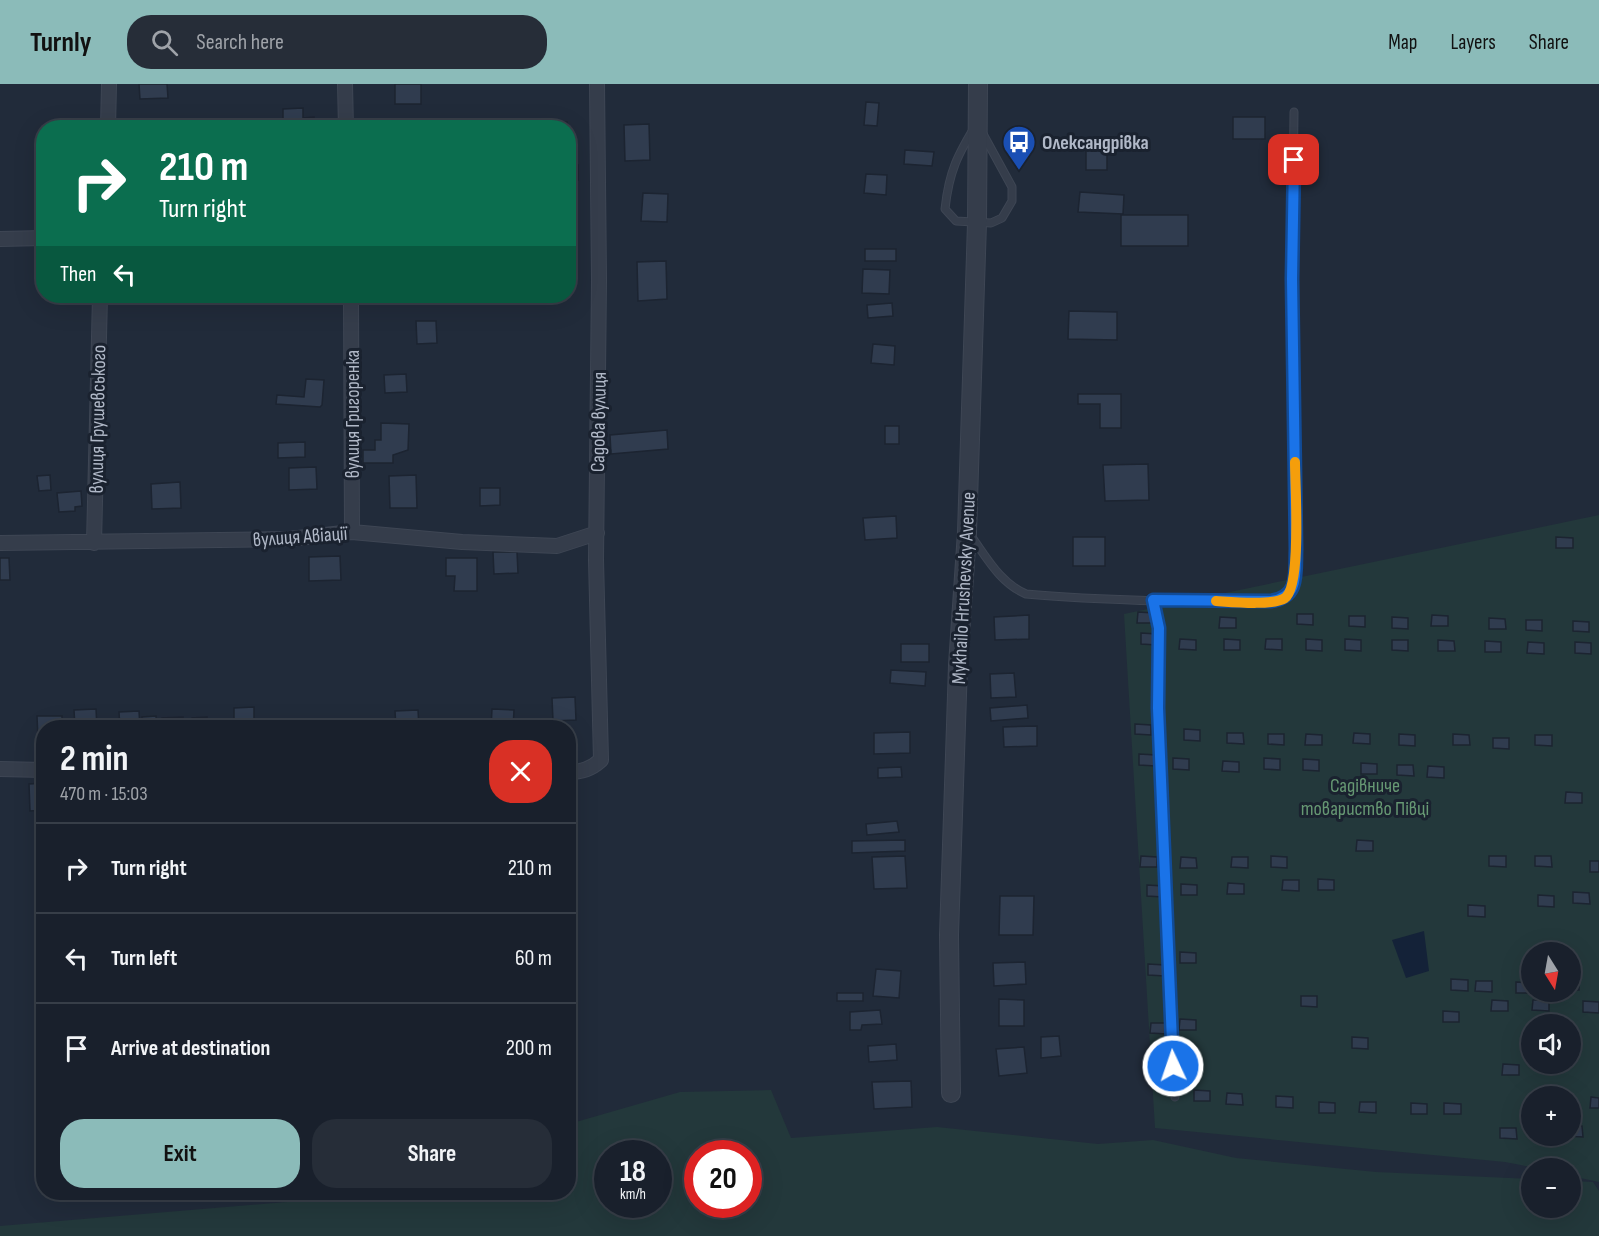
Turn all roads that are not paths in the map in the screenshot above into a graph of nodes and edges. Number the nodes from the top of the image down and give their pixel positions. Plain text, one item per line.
1 (109, 84) edge
2 (345, 84) edge
3 (597, 84) edge
4 (978, 84) edge
5 (1294, 112) dead end
6 (108, 120) edge
7 (346, 120) edge
8 (977, 123) junction
9 (976, 223) junction
10 (36, 238) edge
11 (0, 239) edge
12 (100, 303) edge
13 (351, 303) edge
14 (352, 532) junction
15 (967, 532) junction
16 (597, 533) junction
17 (0, 543) edge
18 (94, 543) junction
19 (1153, 600) junction
20 (0, 769) edge
21 (36, 770) edge
22 (576, 772) edge
23 (951, 1093) dead end
24 (1175, 1097) dead end

1 - 6 street
2 - 7 street
3 - 16 street, Садова вулиця
4 - 8 street, Mykhailo Hrushevsky Avenue
5 - 19 lane
8 - 9 street, Mykhailo Hrushevsky Avenue
8 - 9 lane
8 - 9 lane
9 - 15 street, Mykhailo Hrushevsky Avenue
10 - 11 street
12 - 18 street, вулиця Грушевського
13 - 14 street, вулиця Григоренка
14 - 16 street, вулиця Авіації
14 - 18 street, вулиця Авіації
15 - 19 lane
15 - 23 street, Mykhailo Hrushevsky Avenue
16 - 22 street, Садова вулиця
17 - 18 street, вулиця Авіації
19 - 24 lane
20 - 21 street

